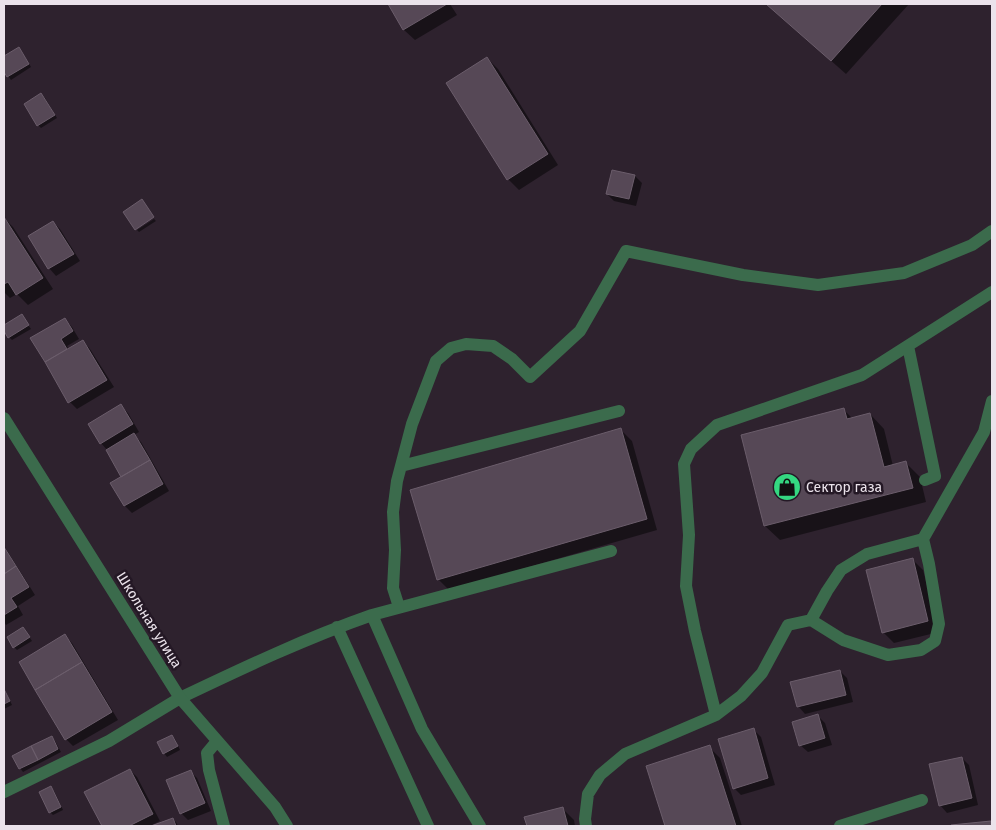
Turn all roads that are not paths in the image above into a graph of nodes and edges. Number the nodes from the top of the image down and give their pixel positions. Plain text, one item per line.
1 (992, 231) edge
2 (992, 292) edge
3 (908, 346) junction
4 (992, 402) edge
5 (619, 410) dead end
6 (4, 418) edge
7 (401, 466) junction
8 (925, 480) dead end
9 (923, 539) junction
10 (611, 551) dead end
11 (399, 607) junction
12 (372, 615) junction
13 (811, 620) junction
14 (338, 627) junction
15 (180, 698) junction
16 (716, 715) junction
17 (217, 741) junction
18 (4, 792) edge
19 (922, 800) dead end
20 (224, 826) edge
21 (287, 826) edge
22 (428, 826) edge
23 (480, 826) edge
24 (586, 826) edge
25 (840, 826) edge

1 - 7 street
2 - 3 street
3 - 8 street
3 - 16 street
4 - 9 street
5 - 7 street
6 - 15 street, Школьная улица
7 - 11 street
9 - 13 street
9 - 13 street
10 - 11 street
11 - 12 street
12 - 14 street
12 - 23 street
13 - 16 street
14 - 15 street
14 - 22 street
15 - 17 street, Школьная улица
15 - 18 street
16 - 24 street
17 - 20 street
17 - 21 street, Школьная улица
19 - 25 street

